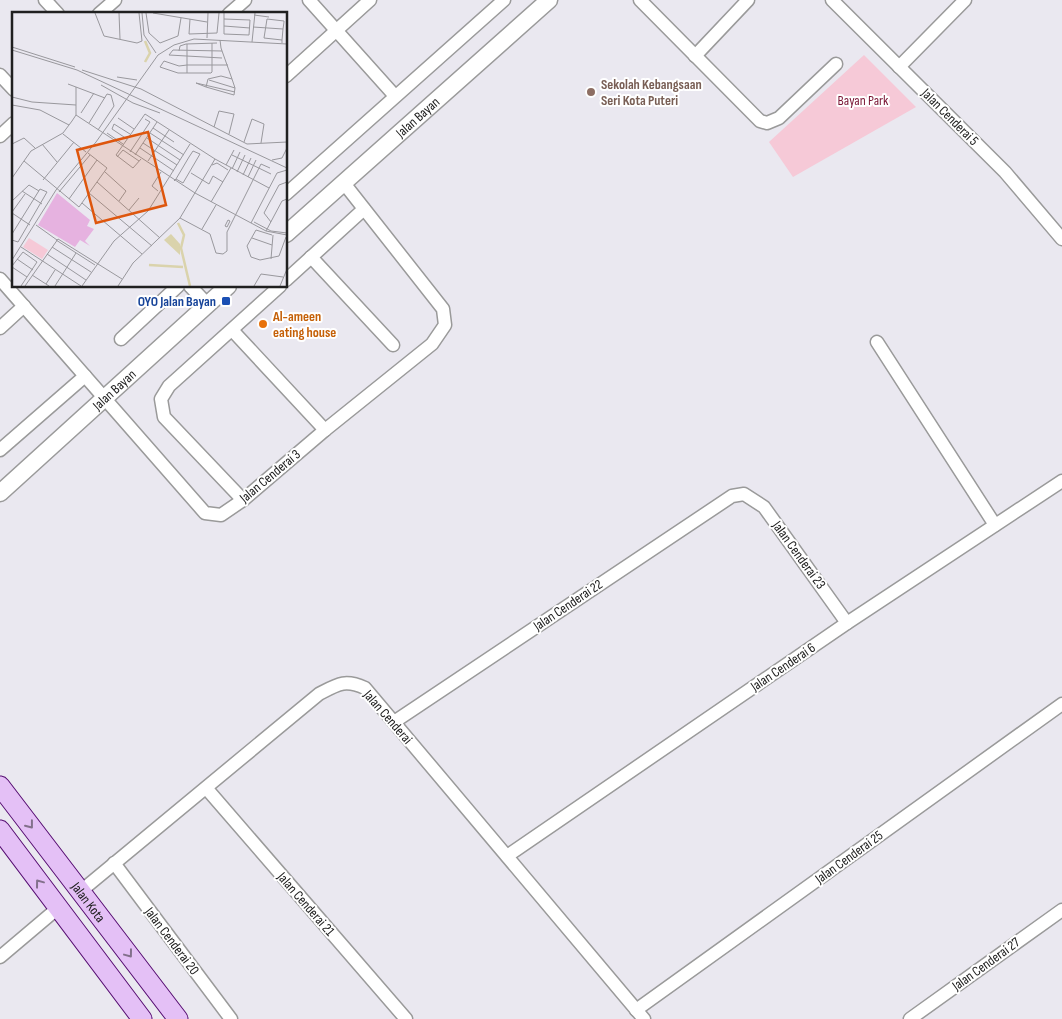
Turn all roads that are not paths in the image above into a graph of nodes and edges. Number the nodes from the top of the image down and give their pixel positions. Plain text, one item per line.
1 (45, 0) edge
2 (115, 0) edge
3 (245, 0) edge
4 (308, 0) edge
5 (370, 0) edge
6 (504, 0) edge
7 (549, 0) edge
8 (640, 0) edge
9 (748, 0) edge
10 (965, 0) edge
11 (836, 1) edge
12 (56, 12) edge
13 (101, 12) edge
14 (231, 12) edge
15 (336, 31) junction
16 (695, 56) junction
17 (836, 64) dead end
18 (899, 66) junction
19 (288, 74) edge
20 (0, 75) edge
21 (12, 88) edge
22 (395, 96) junction
23 (12, 125) edge
24 (0, 136) edge
25 (344, 182) junction
26 (288, 192) edge
27 (364, 209) junction
28 (288, 232) edge
29 (1062, 239) edge
30 (311, 257) junction
31 (288, 278) edge
32 (0, 279) edge
33 (176, 288) edge
34 (192, 288) edge
35 (226, 288) edge
36 (278, 288) edge
37 (208, 305) junction
38 (24, 306) junction
39 (0, 328) edge
40 (232, 330) junction
41 (121, 339) dead end
42 (877, 342) dead end
43 (393, 345) dead end
44 (85, 376) junction
45 (105, 398) junction
46 (324, 430) junction
47 (0, 450) edge
48 (1062, 481) edge
49 (0, 493) edge
50 (744, 494) joint
51 (243, 500) junction
52 (995, 525) junction
53 (847, 623) junction
54 (1062, 704) edge
55 (394, 722) junction
56 (0, 786) edge
57 (207, 789) junction
58 (0, 830) edge
59 (506, 856) junction
60 (114, 863) junction
61 (81, 891) junction
62 (58, 908) junction
63 (1062, 910) edge
64 (0, 957) edge
65 (640, 1014) edge
66 (142, 1019) edge
67 (178, 1019) edge
68 (231, 1019) edge
69 (406, 1019) edge
70 (910, 1019) edge

1 - 12 street
2 - 13 street
3 - 14 street
4 - 15 street
5 - 15 street
6 - 22 street
7 - 25 street, Jalan Bayan
8 - 16 street
9 - 16 street
10 - 18 street
11 - 18 street, Jalan Cenderai 5
15 - 19 street
15 - 22 street
16 - 17 street
18 - 29 street, Jalan Cenderai 5
20 - 21 street
22 - 26 street
23 - 24 street
25 - 27 street
25 - 28 street, Jalan Bayan
27 - 30 street
27 - 46 street, Jalan Cenderai 3
30 - 31 street
30 - 43 street
32 - 38 street, Jalan Cenderai 3
33 - 41 street
34 - 37 street
35 - 37 street, Jalan Bayan
36 - 40 street
37 - 45 street, Jalan Bayan
38 - 39 street
38 - 44 street, Jalan Cenderai 3
40 - 46 street
40 - 51 street
42 - 52 street
44 - 45 street, Jalan Cenderai 3
44 - 47 street
45 - 49 street, Jalan Bayan
45 - 51 street, Jalan Cenderai 3
46 - 51 street, Jalan Cenderai 3
48 - 52 street, Jalan Cenderai 6
50 - 53 street, Jalan Cenderai 23
50 - 55 street, Jalan Cenderai 22
52 - 53 street, Jalan Cenderai 6
53 - 59 street, Jalan Cenderai 6
54 - 65 street, Jalan Cenderai 25
55 - 57 street, Jalan Cenderai
55 - 59 street, Jalan Cenderai
56 -> 61 main road, Jalan Kota
57 - 60 street, Jalan Cenderai
57 - 69 street, Jalan Cenderai 21
62 -> 58 main road
59 - 65 street, Jalan Cenderai
60 - 61 street, Jalan Cenderai
60 - 68 street, Jalan Cenderai 20
61 -> 67 main road, Jalan Kota
62 - 64 street
62 - 66 main road
63 - 70 street, Jalan Cenderai 27

